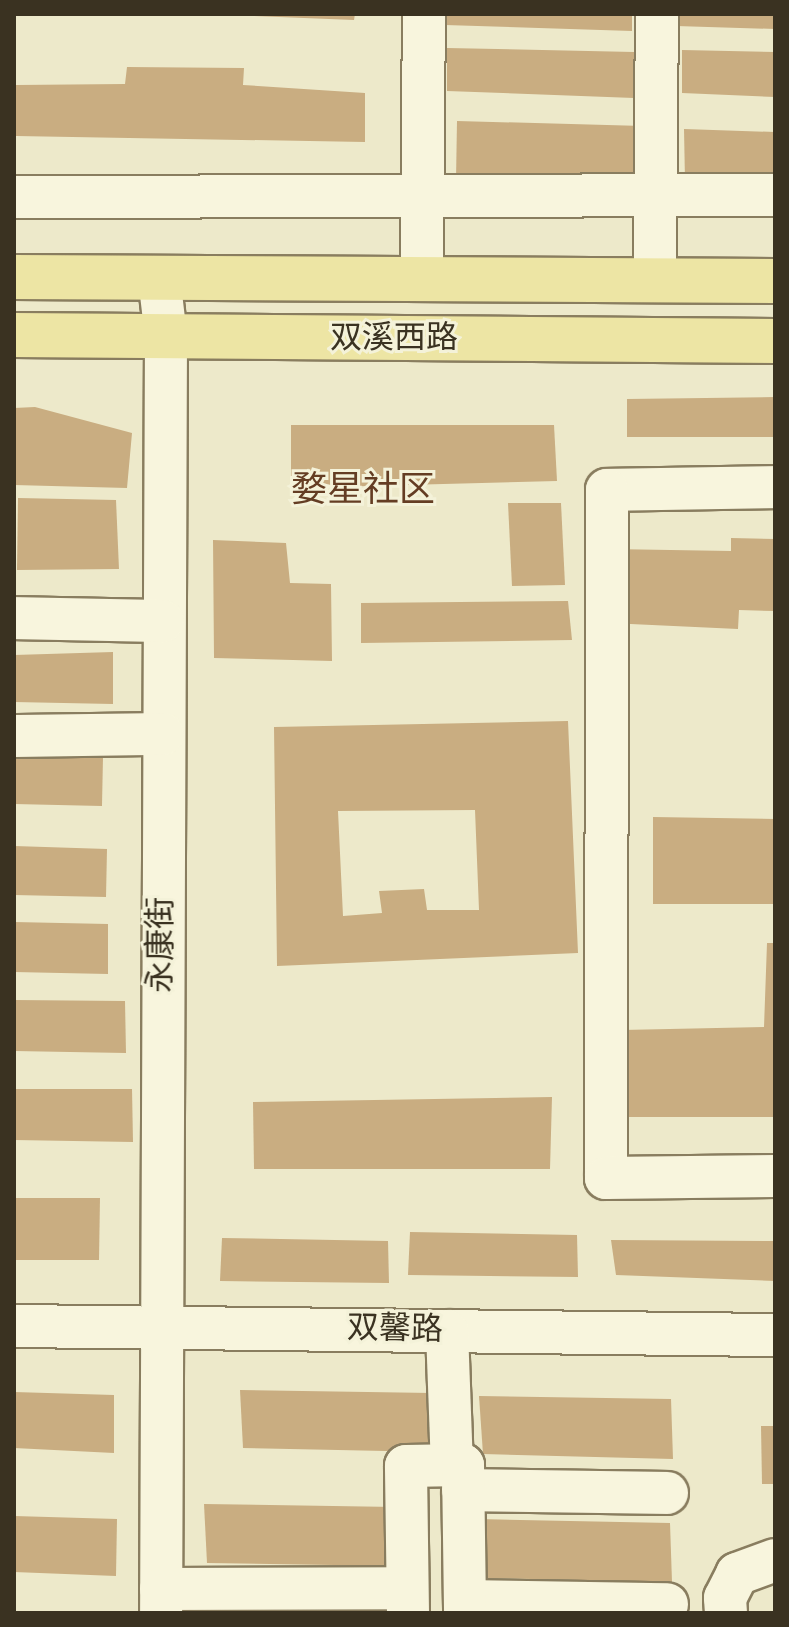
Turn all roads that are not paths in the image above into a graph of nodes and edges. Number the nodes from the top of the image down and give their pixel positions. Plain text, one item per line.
1 (424, 14) edge
2 (657, 14) edge
3 (656, 195) junction
4 (775, 195) edge
5 (423, 196) junction
6 (14, 197) edge
7 (14, 277) edge
8 (159, 277) junction
9 (422, 279) junction
10 (655, 280) junction
11 (775, 281) edge
12 (14, 335) edge
13 (166, 337) junction
14 (775, 341) edge
15 (775, 487) edge
16 (14, 618) edge
17 (163, 621) junction
18 (163, 734) junction
19 (14, 736) edge
20 (775, 1176) edge
21 (14, 1326) edge
22 (160, 1328) junction
23 (447, 1331) junction
24 (775, 1335) edge
25 (458, 1478) junction
26 (667, 1493) dead end
27 (775, 1560) edge
28 (408, 1600) edge
29 (161, 1601) edge
30 (667, 1604) dead end
31 (465, 1607) edge
32 (726, 1613) edge

1 - 5 street
2 - 3 street
3 - 4 street
3 - 5 street
3 - 10 street
5 - 6 street
5 - 9 street
7 - 8 main road, 双溪西路
8 - 9 main road, 双溪西路
8 - 13 street, 永康街
9 - 10 main road, 双溪西路
10 - 11 main road, 双溪西路
12 - 13 main road, 双溪西路
13 - 14 main road, 双溪西路
13 - 17 street, 永康街
15 - 20 street
16 - 17 street
17 - 18 street, 永康街
18 - 19 street
18 - 22 street, 永康街
21 - 22 street, 双馨路
22 - 23 street, 双馨路
22 - 29 street, 永康街
23 - 24 street, 双馨路
23 - 25 street
25 - 26 street
25 - 28 street
25 - 31 street
27 - 32 street
28 - 29 street
30 - 31 street

